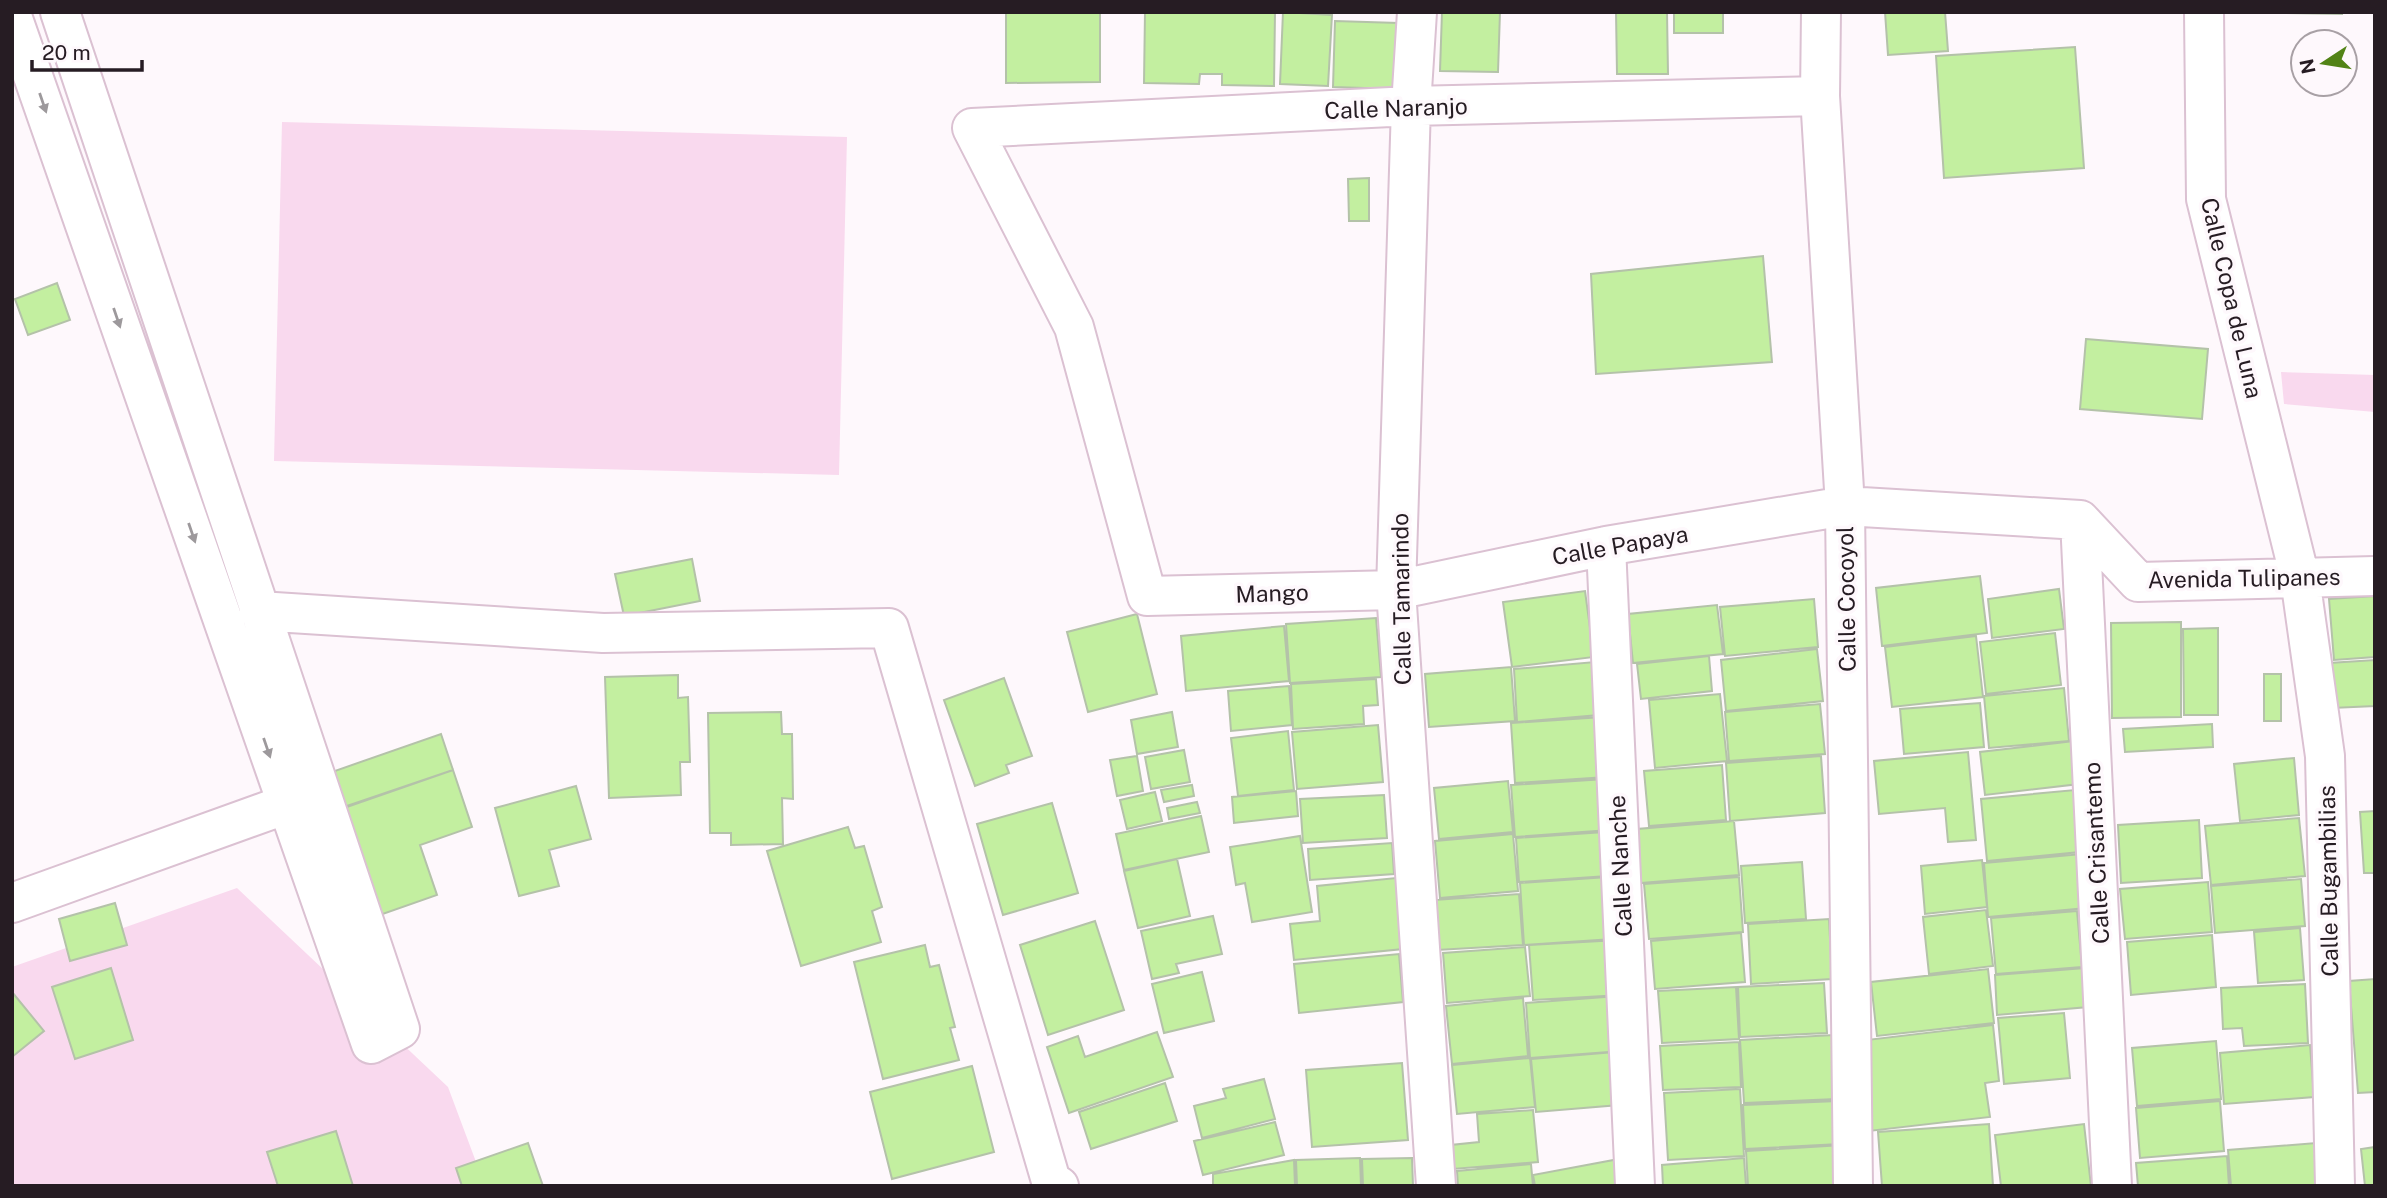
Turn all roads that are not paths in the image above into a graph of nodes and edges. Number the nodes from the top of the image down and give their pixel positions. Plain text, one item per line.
1 (60, 12) edge
2 (1417, 12) edge
3 (1821, 12) edge
4 (2204, 12) edge
5 (12, 16) edge
6 (1820, 96) junction
7 (1411, 106) junction
8 (1845, 506) junction
9 (2080, 520) junction
10 (1606, 545) junction
11 (2375, 576) edge
12 (2300, 578) junction
13 (1396, 590) junction
14 (1147, 596) joint
15 (259, 611) junction
16 (287, 804) junction
17 (12, 903) edge
18 (1059, 1186) edge
19 (1436, 1186) edge
20 (1635, 1186) edge
21 (1853, 1186) edge
22 (2112, 1186) edge
23 (2335, 1186) edge

1 - 15 street
2 - 7 street, Calle Tamarindo
3 - 6 street, Calle Cocoyol
4 - 12 street, Calle Copa de Luna
5 -> 16 street
6 - 7 street, Calle Naranjo
6 - 8 street, Calle Cocoyol
7 - 13 street, Calle Tamarindo
7 - 14 street, Calle Naranjo
8 - 9 street
8 - 10 street, Calle Papaya
8 - 21 street, Calle Cocoyol
9 - 12 street, Avenida Tulipanes
9 - 22 street, Calle Crisantemo
10 - 13 street, Calle Papaya
10 - 20 street, Calle Nanche
11 - 12 street, Avenida Tulipanes
12 - 23 street, Calle Bugambilias
13 - 14 street, Mango
13 - 19 street, Calle Tamarindo
15 - 16 street
15 - 18 street
16 - 17 street

